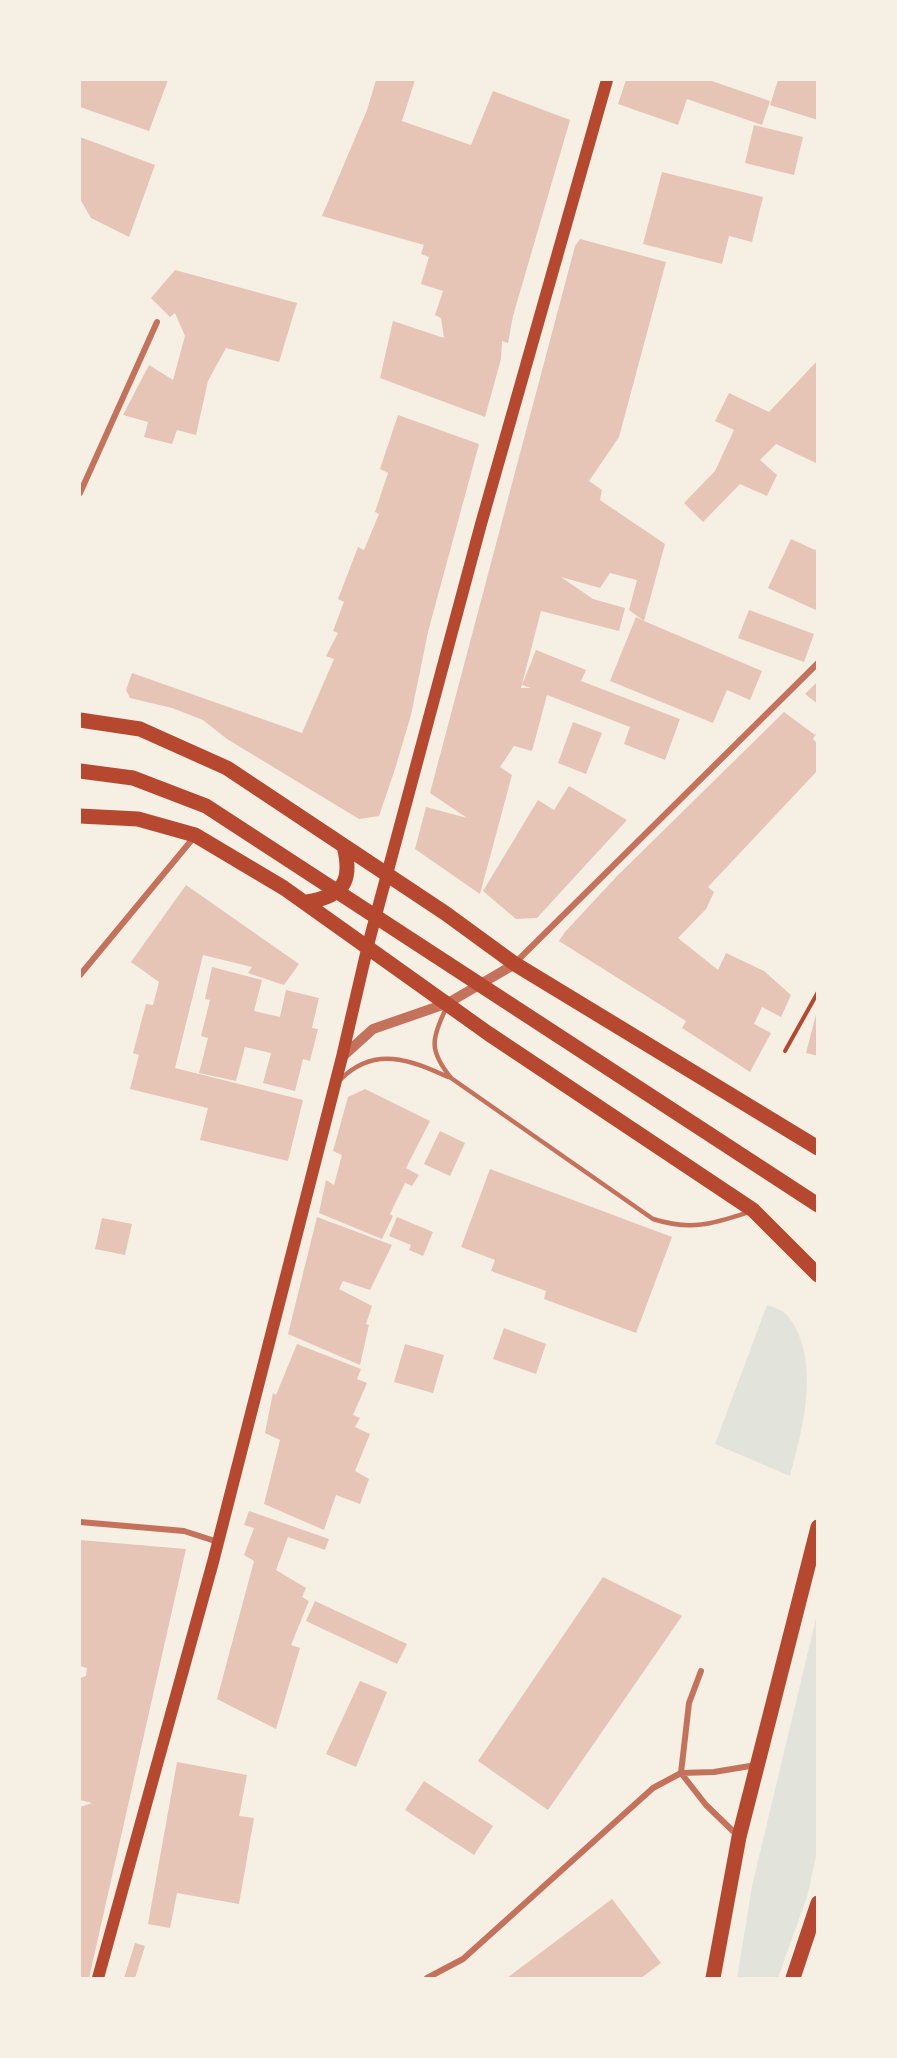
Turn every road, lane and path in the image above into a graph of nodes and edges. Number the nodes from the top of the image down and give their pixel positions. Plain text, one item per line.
1 (607, 80) edge
2 (157, 322) dead end
3 (80, 493) edge
4 (818, 663) edge
5 (80, 720) edge
6 (80, 771) edge
7 (80, 816) edge
8 (195, 835) junction
9 (344, 846) junction
10 (387, 875) junction
11 (307, 902) junction
12 (368, 945) junction
13 (515, 963) junction
14 (80, 975) edge
15 (818, 992) edge
16 (448, 1003) junction
17 (785, 1051) dead end
18 (342, 1057) junction
19 (451, 1078) junction
20 (334, 1086) junction
21 (818, 1148) edge
22 (818, 1205) edge
23 (753, 1210) junction
24 (818, 1275) edge
25 (80, 1522) edge
26 (818, 1527) edge
27 (218, 1542) junction
28 (701, 1671) dead end
29 (757, 1765) junction
30 (681, 1773) junction
31 (739, 1837) junction
32 (818, 1903) edge
33 (98, 1978) edge
34 (427, 1978) edge
35 (713, 1978) edge
36 (793, 1978) edge

1 - 10 main road
2 - 3 street
4 - 13 street
5 - 9 main road
6 - 22 main road
7 - 8 main road
8 - 11 main road
8 - 14 street
9 - 10 main road
9 - 11 main road
10 - 12 main road
10 - 13 main road
11 - 12 main road
12 - 16 main road
12 - 18 main road
13 - 16 street
13 - 21 main road
15 - 17 path
16 - 18 street
16 - 19 lane
16 - 23 main road
18 - 20 main road
19 - 20 lane
19 - 23 lane
20 - 27 main road
23 - 24 main road
25 - 27 street
26 - 29 main road
27 - 33 main road
28 - 30 street
29 - 30 street
29 - 31 main road
30 - 31 street
30 - 34 street
31 - 35 main road
32 - 36 main road

